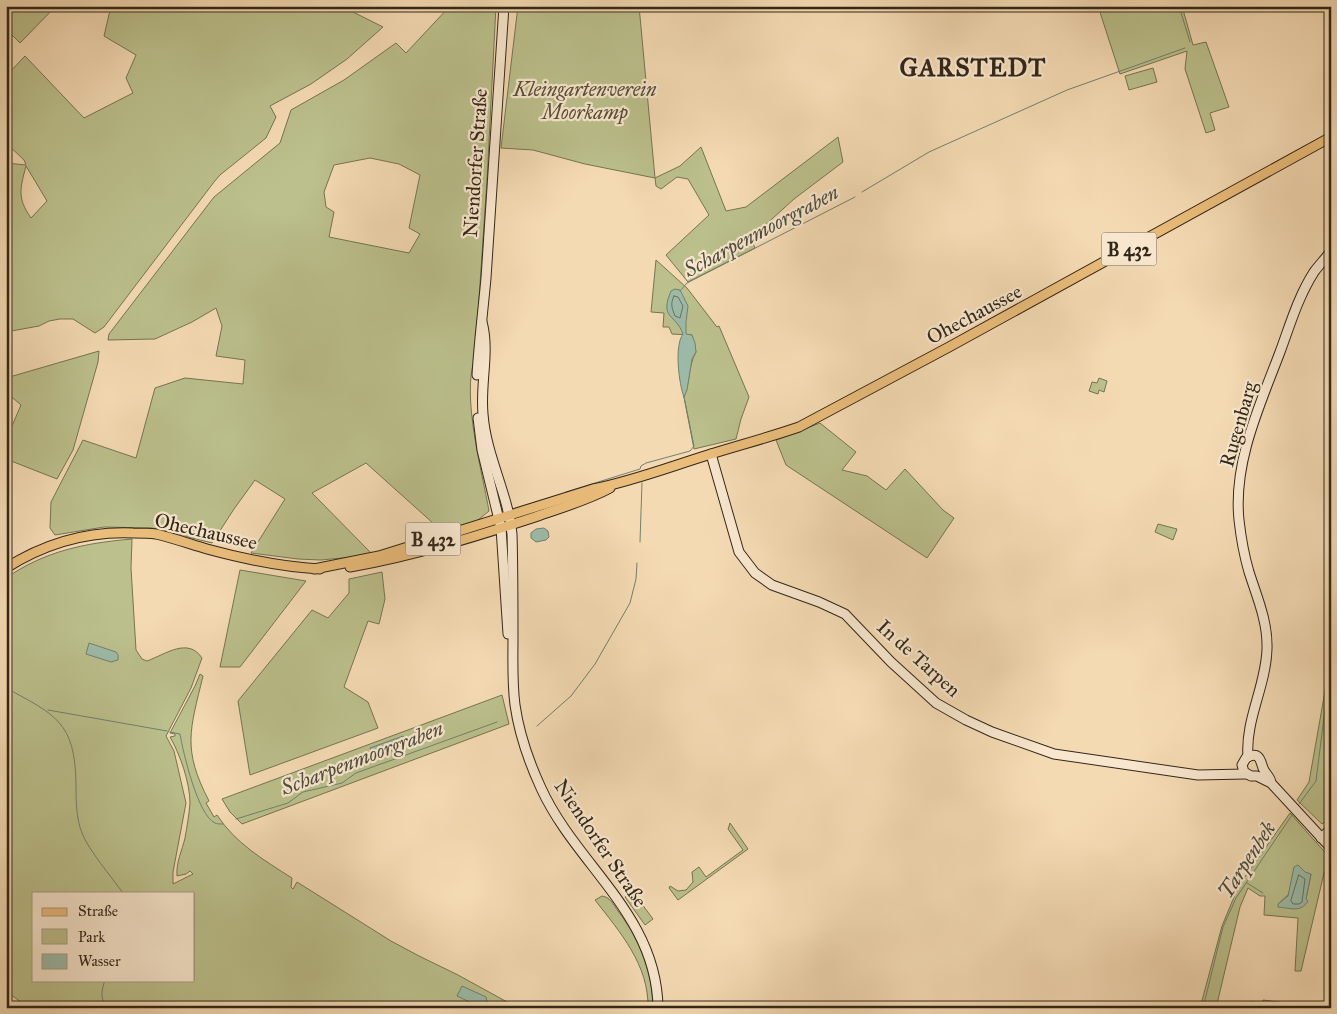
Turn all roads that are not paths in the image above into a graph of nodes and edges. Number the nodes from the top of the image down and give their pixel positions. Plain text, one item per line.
1 (504, 6) edge
2 (1331, 137) edge
3 (1331, 251) edge
4 (711, 454) junction
5 (505, 522) junction
6 (6, 568) edge
7 (1251, 756) junction
8 (1263, 768) junction
9 (1244, 770) junction
10 (1257, 776) junction
11 (1271, 784) junction
12 (1331, 829) edge
13 (1321, 838) junction
14 (1331, 848) edge
15 (658, 1008) edge

1 - 5 street, Niendorfer Straße
2 - 4 main road, Ohechaussee / B 432
3 - 7 street, Rugenbarg
4 - 5 main road, Ohechaussee / B 432
4 - 9 street, In de Tarpen
5 - 6 main road, Ohechaussee / B 432
5 - 15 street, Niendorfer Straße
7 - 8 street
7 - 9 street
8 - 10 street
8 - 11 street
9 - 10 street
10 - 11 street
11 - 13 street
12 - 13 street
13 - 14 street

